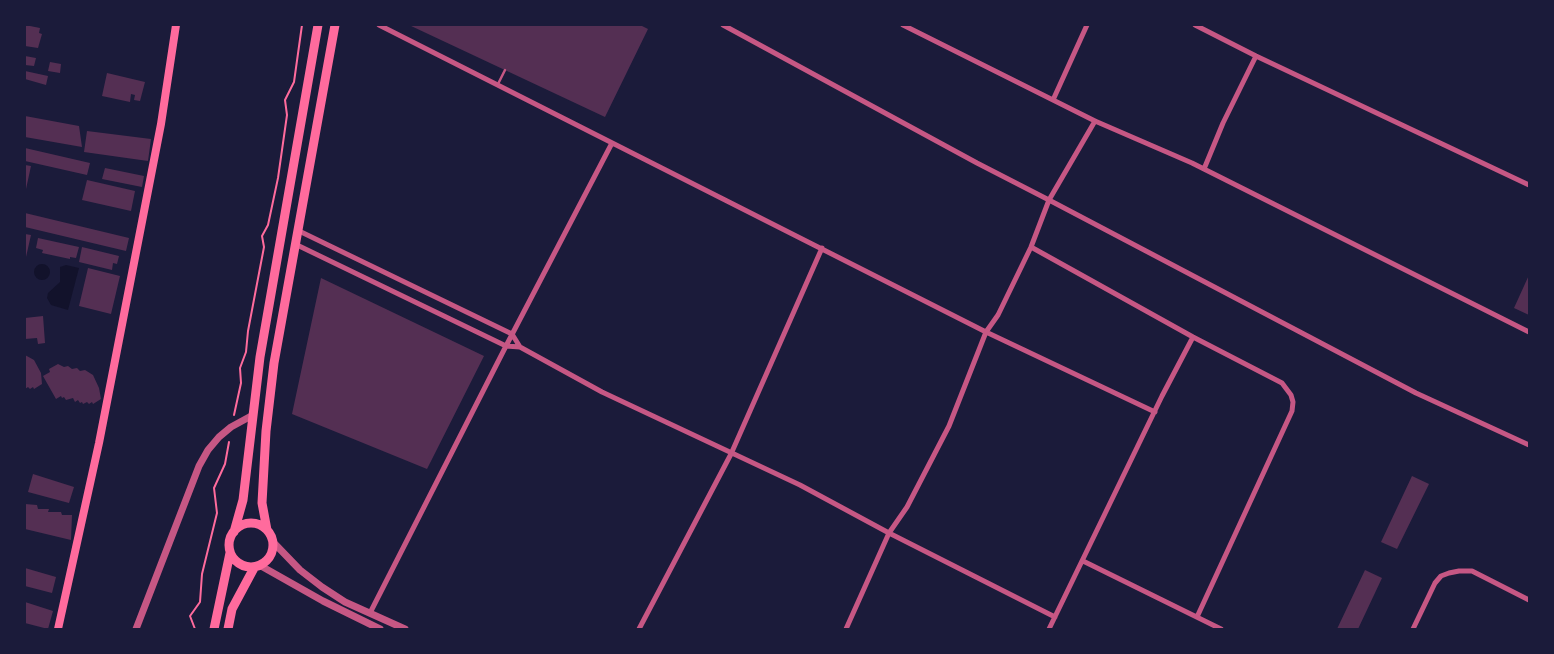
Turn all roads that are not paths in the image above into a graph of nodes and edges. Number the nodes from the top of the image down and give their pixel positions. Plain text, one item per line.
1 (176, 25) edge
2 (318, 25) edge
3 (335, 25) edge
4 (379, 25) edge
5 (722, 25) edge
6 (903, 25) edge
7 (1087, 25) edge
8 (1195, 25) edge
9 (1256, 56) junction
10 (505, 70) dead end
11 (498, 86) junction
12 (1052, 100) junction
13 (1095, 121) junction
14 (612, 143) junction
15 (1204, 169) junction
16 (1529, 185) edge
17 (1049, 200) junction
18 (297, 230) junction
19 (295, 244) junction
20 (1031, 247) junction
21 (822, 248) junction
22 (986, 332) junction
23 (1529, 332) edge
24 (512, 334) junction
25 (1193, 337) junction
26 (506, 346) junction
27 (520, 347) junction
28 (1155, 412) junction
29 (253, 415) junction
30 (1529, 445) edge
31 (731, 454) junction
32 (268, 530) junction
33 (234, 532) junction
34 (889, 533) junction
35 (274, 542) junction
36 (230, 553) junction
37 (1083, 561) junction
38 (257, 567) junction
39 (1529, 600) edge
40 (370, 613) junction
41 (1055, 617) junction
42 (1197, 617) junction
43 (58, 629) edge
44 (136, 629) edge
45 (214, 629) edge
46 (228, 629) edge
47 (380, 629) edge
48 (405, 629) edge
49 (639, 629) edge
50 (846, 629) edge
51 (1050, 629) edge
52 (1221, 629) edge
53 (1413, 629) edge

1 - 43 main road
2 - 29 main road
3 - 18 main road
4 - 11 street
5 - 17 street
6 - 12 street
7 - 12 street
8 - 9 street
9 - 15 street
9 - 16 street
10 - 11 lane
11 - 14 street
12 - 13 street
13 - 15 street
13 - 17 street
14 - 21 street
14 - 24 street
15 - 23 street
17 - 20 street
17 - 30 street
18 - 19 main road
18 - 24 street
19 - 26 street
19 - 32 main road
20 - 22 street
20 - 25 street
21 - 22 street
21 - 31 street
22 - 28 street
22 - 34 street
24 - 26 street
24 - 27 street
25 - 28 street
25 - 42 street
26 - 27 street
26 - 40 street
27 - 31 street
28 - 37 street
29 - 33 main road
29 - 44 street
31 - 34 street
31 - 49 street
32 - 33 main road
32 - 35 main road
33 - 36 main road
34 - 41 street
34 - 50 street
35 - 38 main road
35 - 40 street
36 - 38 main road
36 - 45 main road
37 - 41 street
37 - 42 street
38 - 46 main road
38 - 47 street
39 - 53 street
40 - 48 street
41 - 51 street
42 - 52 street

